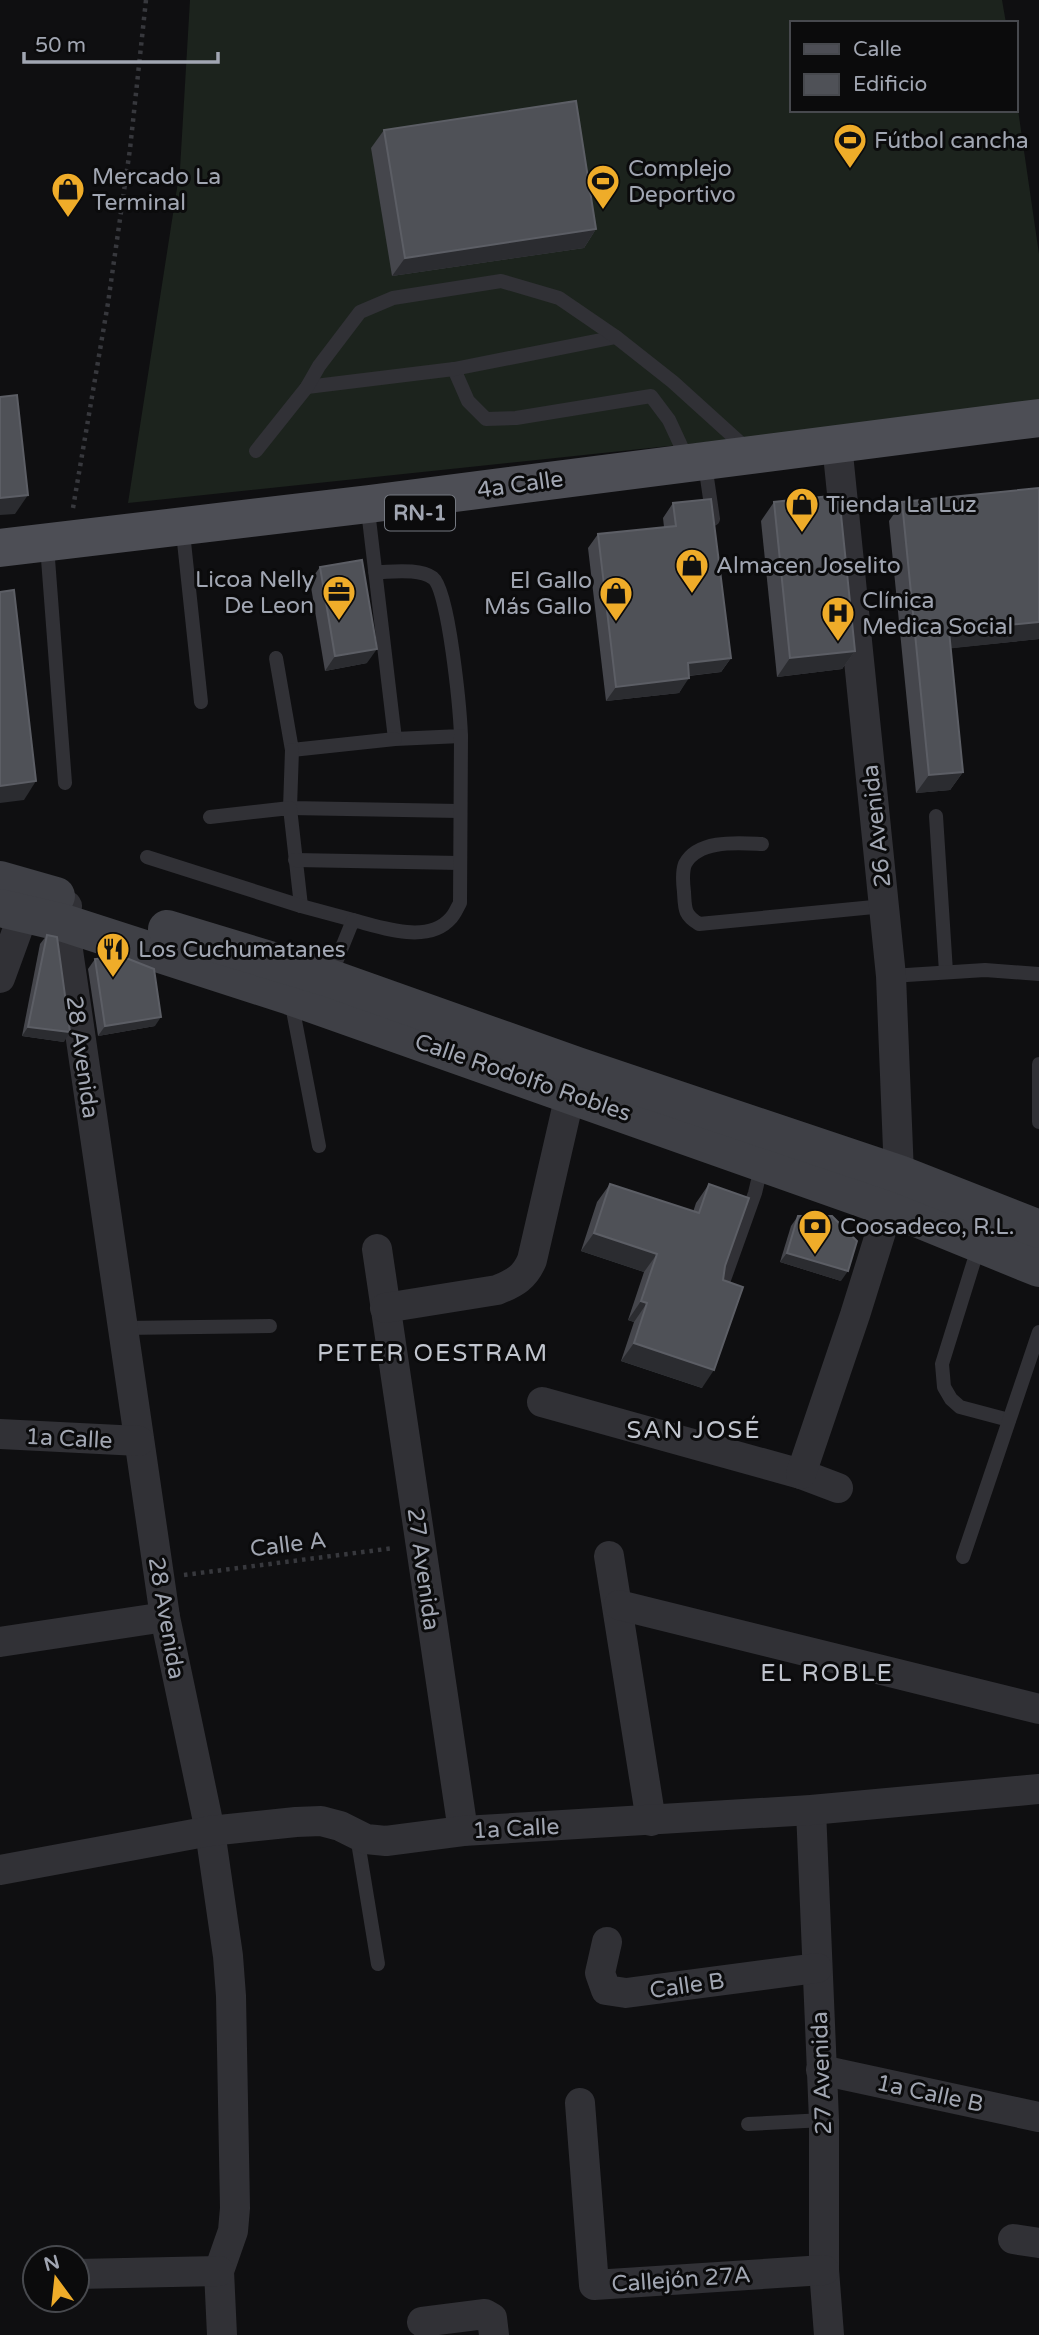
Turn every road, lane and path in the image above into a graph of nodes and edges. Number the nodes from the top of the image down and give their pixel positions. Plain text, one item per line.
1 (146, 0) edge
2 (616, 337) junction
3 (454, 369) junction
4 (673, 382) junction
5 (307, 387) junction
6 (651, 396) junction
7 (1039, 418) edge
8 (1039, 439) edge
9 (256, 451) dead end
10 (839, 453) junction
11 (753, 455) junction
12 (698, 470) junction
13 (369, 519) junction
14 (714, 535) edge
15 (184, 542) junction
16 (0, 548) edge
17 (58, 550) junction
18 (0, 564) edge
19 (375, 572) junction
20 (276, 658) dead end
21 (201, 702) dead end
22 (461, 736) junction
23 (395, 739) junction
24 (292, 750) junction
25 (65, 783) dead end
26 (290, 808) junction
27 (459, 811) junction
28 (936, 816) dead end
29 (210, 817) dead end
30 (762, 844) dead end
31 (147, 857) dead end
32 (295, 860) junction
33 (460, 863) junction
34 (31, 902) edge
35 (301, 906) junction
36 (884, 906) junction
37 (353, 920) junction
38 (946, 972) junction
39 (1039, 974) edge
40 (891, 976) junction
41 (0, 978) edge
42 (306, 981) junction
43 (1039, 1064) edge
44 (573, 1080) junction
45 (1039, 1122) edge
46 (318, 1146) dead end
47 (762, 1162) junction
48 (894, 1191) junction
49 (1039, 1229) edge
50 (979, 1243) junction
51 (377, 1250) dead end
52 (1039, 1268) edge
53 (720, 1288) edge
54 (385, 1308) junction
55 (270, 1326) dead end
56 (123, 1328) junction
57 (1039, 1332) edge
58 (542, 1402) dead end
59 (1009, 1420) junction
60 (0, 1434) edge
61 (139, 1441) junction
62 (801, 1474) junction
63 (838, 1488) dead end
64 (421, 1544) junction
65 (610, 1556) dead end
66 (963, 1557) dead end
67 (159, 1578) junction
68 (619, 1605) junction
69 (164, 1616) junction
70 (0, 1642) edge
71 (1039, 1709) edge
72 (1039, 1789) edge
73 (811, 1810) junction
74 (651, 1821) junction
75 (463, 1831) junction
76 (210, 1832) junction
77 (356, 1834) junction
78 (0, 1870) edge
79 (607, 1942) dead end
80 (378, 1964) dead end
81 (817, 1968) junction
82 (821, 2070) junction
83 (580, 2103) dead end
84 (1039, 2117) edge
85 (824, 2120) junction
86 (748, 2123) dead end
87 (824, 2270) junction
88 (219, 2271) junction
89 (91, 2274) edge
90 (422, 2322) dead end
91 (222, 2335) edge
92 (494, 2335) edge
93 (829, 2335) edge

1 - 17 path
2 - 3 lane
2 - 4 lane
2 - 5 lane
3 - 5 lane
3 - 6 lane
4 - 6 lane
4 - 11 lane
5 - 9 lane
6 - 12 lane
7 - 10 main road, 4a Calle / RN-1
8 - 10 main road, 4a Calle / RN-1
10 - 11 main road, 4a Calle / RN-1
10 - 12 main road, 4a Calle / RN-1
10 - 36 street, 26 Avenida
11 - 12 main road, 4a Calle / RN-1
12 - 13 main road, 4a Calle / RN-1
12 - 14 lane
12 - 17 main road, 4a Calle / RN-1
13 - 15 main road, 4a Calle / RN-1
13 - 19 lane
15 - 17 main road, 4a Calle / RN-1
15 - 21 lane
16 - 17 main road, 4a Calle / RN-1
17 - 18 main road, 4a Calle / RN-1
17 - 25 lane
19 - 22 lane
19 - 23 lane
20 - 24 lane
22 - 23 lane
22 - 27 lane
23 - 24 lane
24 - 26 lane
26 - 27 lane
26 - 29 lane
26 - 32 lane
27 - 33 lane
28 - 38 lane
30 - 36 lane
31 - 35 lane
32 - 33 lane
32 - 35 lane
33 - 37 lane
34 - 41 street
34 - 42 main road, Calle Rodolfo Robles
34 - 56 street, 28 Avenida
35 - 37 lane
36 - 40 street, 26 Avenida
37 - 42 lane
38 - 39 lane
38 - 40 lane
40 - 48 street, 26 Avenida
42 - 44 main road, Calle Rodolfo Robles
42 - 46 lane
43 - 45 lane
44 - 47 main road, Calle Rodolfo Robles
44 - 48 main road, Calle Rodolfo Robles
44 - 54 street
47 - 48 main road, Calle Rodolfo Robles
47 - 53 lane
48 - 49 main road, Calle Rodolfo Robles
48 - 50 main road, Calle Rodolfo Robles
48 - 62 street
50 - 52 main road, Calle Rodolfo Robles
50 - 59 lane
51 - 54 street, 27 Avenida
54 - 64 street, 27 Avenida
55 - 56 lane
56 - 61 street, 28 Avenida
57 - 59 lane
58 - 62 street
59 - 66 lane
60 - 61 street, 1a Calle
61 - 67 street, 28 Avenida
62 - 63 street
64 - 67 path, Calle A
64 - 75 street, 27 Avenida
65 - 68 street
67 - 69 street, 28 Avenida
68 - 71 street
68 - 74 street
69 - 70 street
69 - 76 street, 28 Avenida
72 - 73 street, 1a Calle
73 - 74 street, 1a Calle
73 - 81 street, 27 Avenida
74 - 75 street, 1a Calle
75 - 77 street, 1a Calle
76 - 77 street, 1a Calle
76 - 78 street, 1a Calle
76 - 88 street, 28 Avenida
77 - 80 lane
79 - 81 street, Calle B
81 - 82 street, 27 Avenida
82 - 84 street, 1a Calle B
82 - 85 street, 27 Avenida
83 - 87 street, Callejón 27A
85 - 86 lane
85 - 87 street, 27 Avenida
87 - 93 street, 27 Avenida
88 - 89 street
88 - 91 street, 28 Avenida
90 - 92 street

